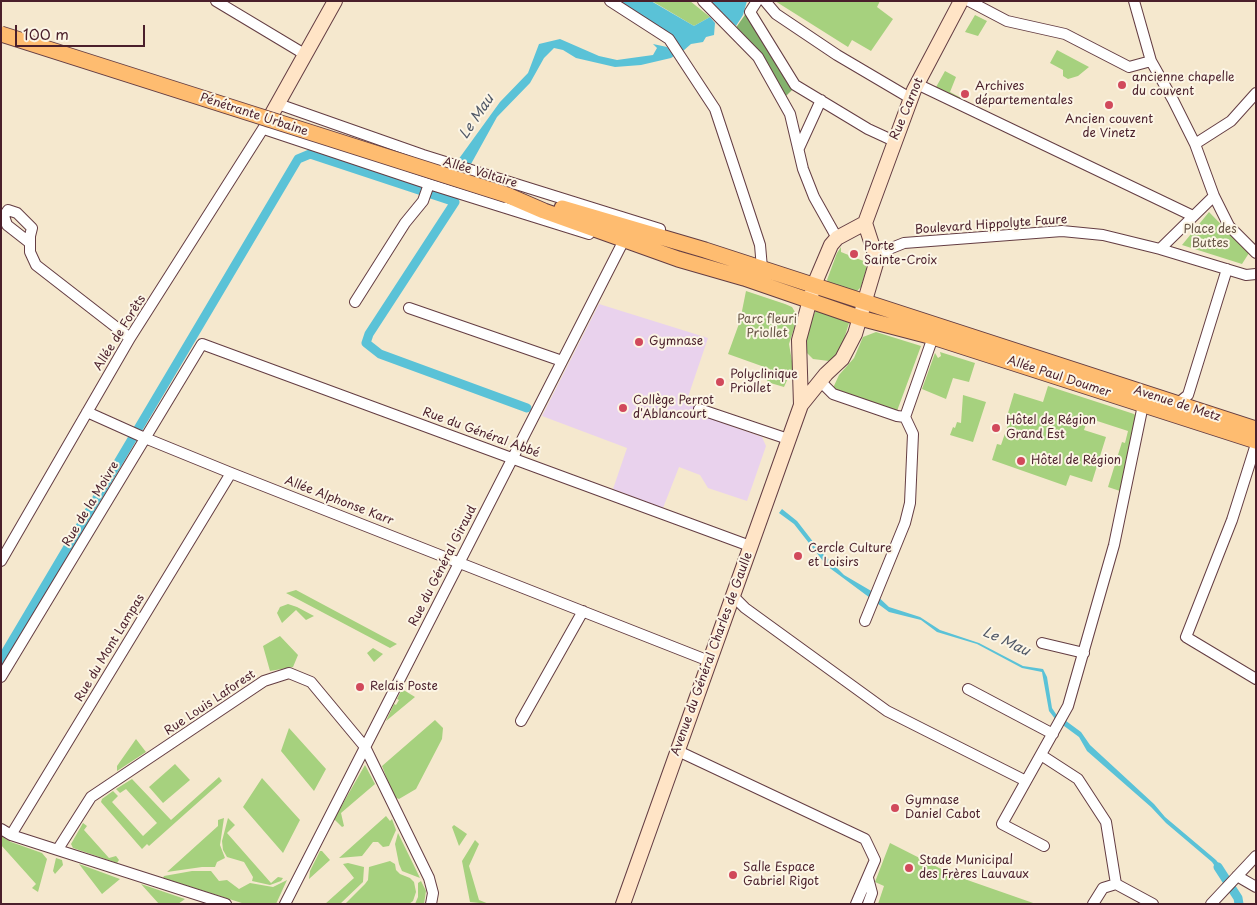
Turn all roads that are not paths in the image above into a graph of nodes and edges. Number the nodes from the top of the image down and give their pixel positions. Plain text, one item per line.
1 (216, 1) edge
2 (335, 1) edge
3 (610, 1) edge
4 (757, 1) edge
5 (765, 1) edge
6 (961, 1) edge
7 (969, 1) edge
8 (1134, 1) edge
9 (706, 4) edge
10 (1, 34) edge
11 (306, 55) junction
12 (1151, 61) junction
13 (916, 84) junction
14 (1256, 93) edge
15 (910, 98) junction
16 (821, 100) junction
17 (278, 104) junction
18 (266, 125) junction
19 (894, 141) junction
20 (1194, 144) junction
21 (799, 148) junction
22 (428, 187) junction
23 (507, 195) junction
24 (1214, 196) junction
25 (1193, 216) junction
26 (865, 223) junction
27 (840, 237) junction
28 (624, 240) junction
29 (679, 242) junction
30 (30, 243) dead end
31 (1160, 249) junction
32 (1256, 253) edge
33 (876, 255) junction
34 (1256, 264) edge
35 (762, 268) junction
36 (1227, 269) junction
37 (1256, 273) edge
38 (814, 285) junction
39 (809, 301) junction
40 (356, 302) dead end
41 (866, 303) junction
42 (409, 308) dead end
43 (860, 318) junction
44 (130, 338) junction
45 (932, 338) junction
46 (202, 344) joint
47 (562, 360) junction
48 (1070, 370) joint
49 (801, 373) junction
50 (820, 381) junction
51 (1177, 404) junction
52 (801, 405) junction
53 (1143, 405) junction
54 (699, 409) dead end
55 (87, 412) junction
56 (904, 416) junction
57 (1256, 429) edge
58 (144, 438) junction
59 (788, 439) junction
60 (1256, 443) edge
61 (512, 458) junction
62 (231, 473) junction
63 (750, 546) junction
64 (1, 561) edge
65 (459, 561) junction
66 (733, 596) junction
67 (583, 610) junction
68 (865, 621) dead end
69 (1042, 643) dead end
70 (1084, 653) junction
71 (709, 661) junction
72 (1, 676) edge
73 (1256, 679) edge
74 (968, 689) dead end
75 (521, 721) dead end
76 (1053, 734) junction
77 (365, 747) junction
78 (678, 750) junction
79 (1041, 755) junction
80 (1026, 781) junction
81 (1, 829) edge
82 (11, 835) junction
83 (1044, 846) dead end
84 (58, 850) junction
85 (1256, 856) edge
86 (868, 878) junction
87 (1231, 882) junction
88 (1116, 884) junction
89 (1256, 887) edge
90 (226, 904) edge
91 (285, 904) edge
92 (431, 904) edge
93 (623, 904) edge
94 (856, 904) edge
95 (868, 904) edge
96 (1093, 904) edge
97 (1153, 904) edge
98 (1211, 904) edge

1 - 11 street
2 - 11 main road
3 - 35 street
4 - 16 street
5 - 15 street
6 - 13 main road, Rue Carnot
7 - 12 street
8 - 12 street
9 - 21 street
10 - 23 main road, Pénétrante Urbaine, bridge
11 - 17 main road
12 - 20 street
13 - 15 main road, Rue Carnot
13 - 25 street
14 - 20 street
15 - 19 main road, Rue Carnot
16 - 19 street
16 - 21 street
17 - 18 main road
17 - 29 street, Allée Voltaire
18 - 22 street, Allée Voltaire
18 - 44 street, Allée de Forêts
19 - 26 main road, Rue Carnot
20 - 24 street
21 - 27 street
22 - 28 street, Allée Voltaire
22 - 40 street
23 - 28 main road, Allée Voltaire
23 - 29 main road, Allée Voltaire
24 - 25 street
24 - 32 street
25 - 31 street
26 - 27 main road
26 - 33 main road
27 - 33 main road
27 - 38 main road, Avenue du Général Charles de Gaulle
28 - 39 main road, Allée Voltaire
28 - 47 street, Rue du Général Giraud
29 - 35 main road, Allée Voltaire
30 - 44 street
31 - 33 street, Boulevard Hippolyte Faure
31 - 36 street, Boulevard Hippolyte Faure
33 - 41 main road, Avenue du Général Charles de Gaulle
34 - 37 street
35 - 38 main road, Allée Voltaire
36 - 37 street, Boulevard Hippolyte Faure
36 - 51 street
38 - 39 main road, Avenue du Général Charles de Gaulle
38 - 41 main road, Allée Paul Doumer
39 - 43 main road, Allée Voltaire
39 - 49 main road, Avenue du Général Charles de Gaulle
41 - 43 main road, Avenue du Général Charles de Gaulle
41 - 48 main road, Allée Paul Doumer
42 - 47 street
43 - 45 main road, Allée Paul Doumer
43 - 50 main road, Avenue du Général Charles de Gaulle
44 - 55 street, Allée de Forêts
45 - 53 main road, Allée Paul Doumer
45 - 56 street
46 - 58 street, Rue de la Moivre
46 - 61 street, Rue du Général Abbé
47 - 61 street, Rue du Général Giraud
48 - 51 main road, Avenue de Metz
49 - 50 main road
49 - 52 main road, Avenue du Général Charles de Gaulle
50 - 52 main road, Avenue du Général Charles de Gaulle
50 - 56 street
51 - 57 main road, Avenue de Metz
52 - 59 main road, Avenue du Général Charles de Gaulle
53 - 60 main road, Allée Paul Doumer
53 - 70 street
54 - 59 street
55 - 58 street, Allée Alphonse Karr
55 - 64 street, Allée de Forêts
56 - 68 street
58 - 62 street, Allée Alphonse Karr
58 - 72 street, Rue de la Moivre
59 - 63 main road, Avenue du Général Charles de Gaulle
60 - 73 street
61 - 63 street, Rue du Général Abbé
61 - 65 street, Rue du Général Giraud
62 - 65 street, Allée Alphonse Karr
62 - 82 street, Rue du Mont Lampas
63 - 66 main road, Avenue du Général Charles de Gaulle
65 - 67 street, Allée Alphonse Karr
65 - 77 street, Rue du Général Giraud
66 - 71 main road, Avenue du Général Charles de Gaulle
66 - 80 street
67 - 71 street, Allée Alphonse Karr
67 - 75 street
69 - 70 street
70 - 76 street
71 - 78 main road, Avenue du Général Charles de Gaulle
74 - 76 street
76 - 79 street
77 - 84 street, Rue Louis Laforest
77 - 91 street, Rue du Général Giraud
77 - 92 street, Rue Louis Laforest
78 - 86 street
78 - 93 main road, Avenue du Général Charles de Gaulle
79 - 80 street
79 - 88 street
80 - 83 street
81 - 82 street
82 - 84 street
84 - 90 street
85 - 87 street
86 - 94 street
86 - 95 street
87 - 89 street
87 - 98 street
88 - 96 street
88 - 97 street

